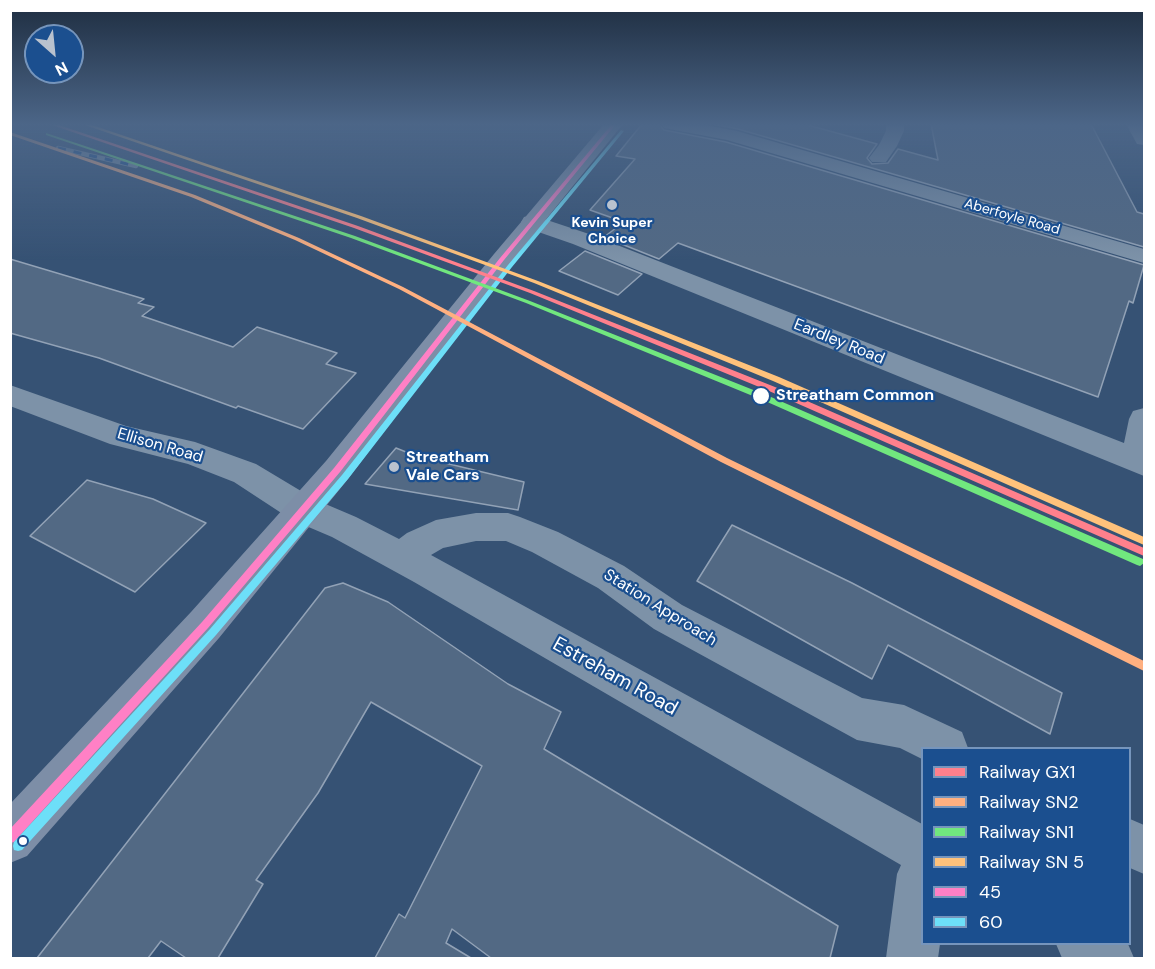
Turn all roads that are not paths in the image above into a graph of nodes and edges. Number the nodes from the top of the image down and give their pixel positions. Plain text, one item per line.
1 (576, 169) edge
2 (847, 169) edge
3 (532, 222) junction
4 (1144, 256) edge
5 (10, 395) edge
6 (1144, 419) edge
7 (1140, 462) edge
8 (304, 510) junction
9 (403, 558) junction
10 (944, 747) edge
11 (10, 839) edge
12 (921, 849) edge
13 (921, 882) edge
14 (1084, 945) edge
15 (912, 958) edge
16 (1108, 958) edge

1 - 3 main road
2 - 4 street, Aberfoyle Road
3 - 7 street, Eardley Road
3 - 8 main road
5 - 8 street, Ellison Road
6 - 7 street
8 - 9 street, Estreham Road
8 - 11 main road
9 - 10 street, Station Approach
9 - 12 street, Estreham Road
13 - 15 street
14 - 16 street

